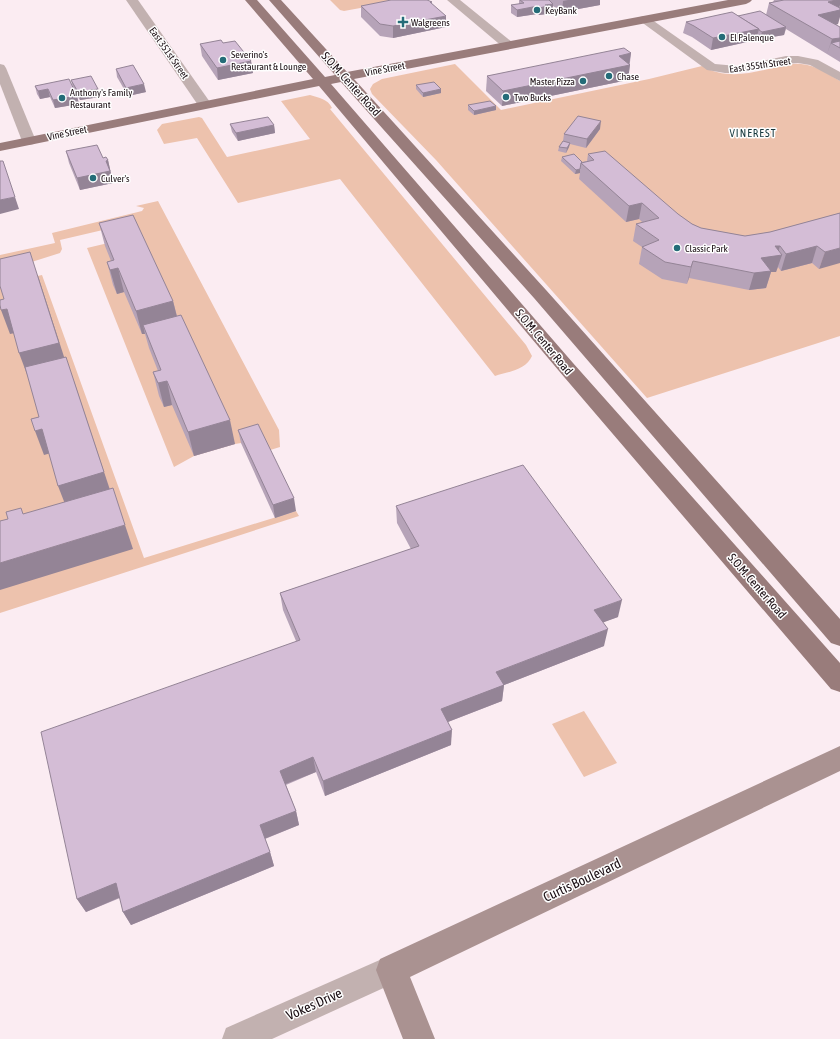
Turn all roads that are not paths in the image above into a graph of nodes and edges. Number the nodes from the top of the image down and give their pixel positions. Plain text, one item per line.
1 (132, 0) edge
2 (251, 0) edge
3 (275, 0) edge
4 (453, 0) edge
5 (746, 0) edge
6 (644, 19) junction
7 (508, 45) junction
8 (0, 68) edge
9 (840, 77) edge
10 (334, 79) junction
11 (205, 105) junction
12 (29, 141) junction
13 (0, 147) edge
14 (840, 636) edge
15 (840, 681) edge
16 (840, 758) edge
17 (391, 970) junction
18 (237, 1039) edge
19 (419, 1039) edge

1 - 11 street, East 351st Street
2 - 10 main road, S.O.M. Center Road
3 - 10 main road, S.O.M. Center Road
4 - 7 street
5 - 6 main road, Vine Street
6 - 7 main road, Vine Street
6 - 9 street, East 355th Street
7 - 10 main road, Vine Street
8 - 12 street
10 - 11 main road, Vine Street
10 - 14 main road, S.O.M. Center Road
10 - 15 main road, S.O.M. Center Road
11 - 12 main road, Vine Street
12 - 13 main road, Vine Street
16 - 17 street, Curtis Boulevard
17 - 18 street, Vokes Drive
17 - 19 street

